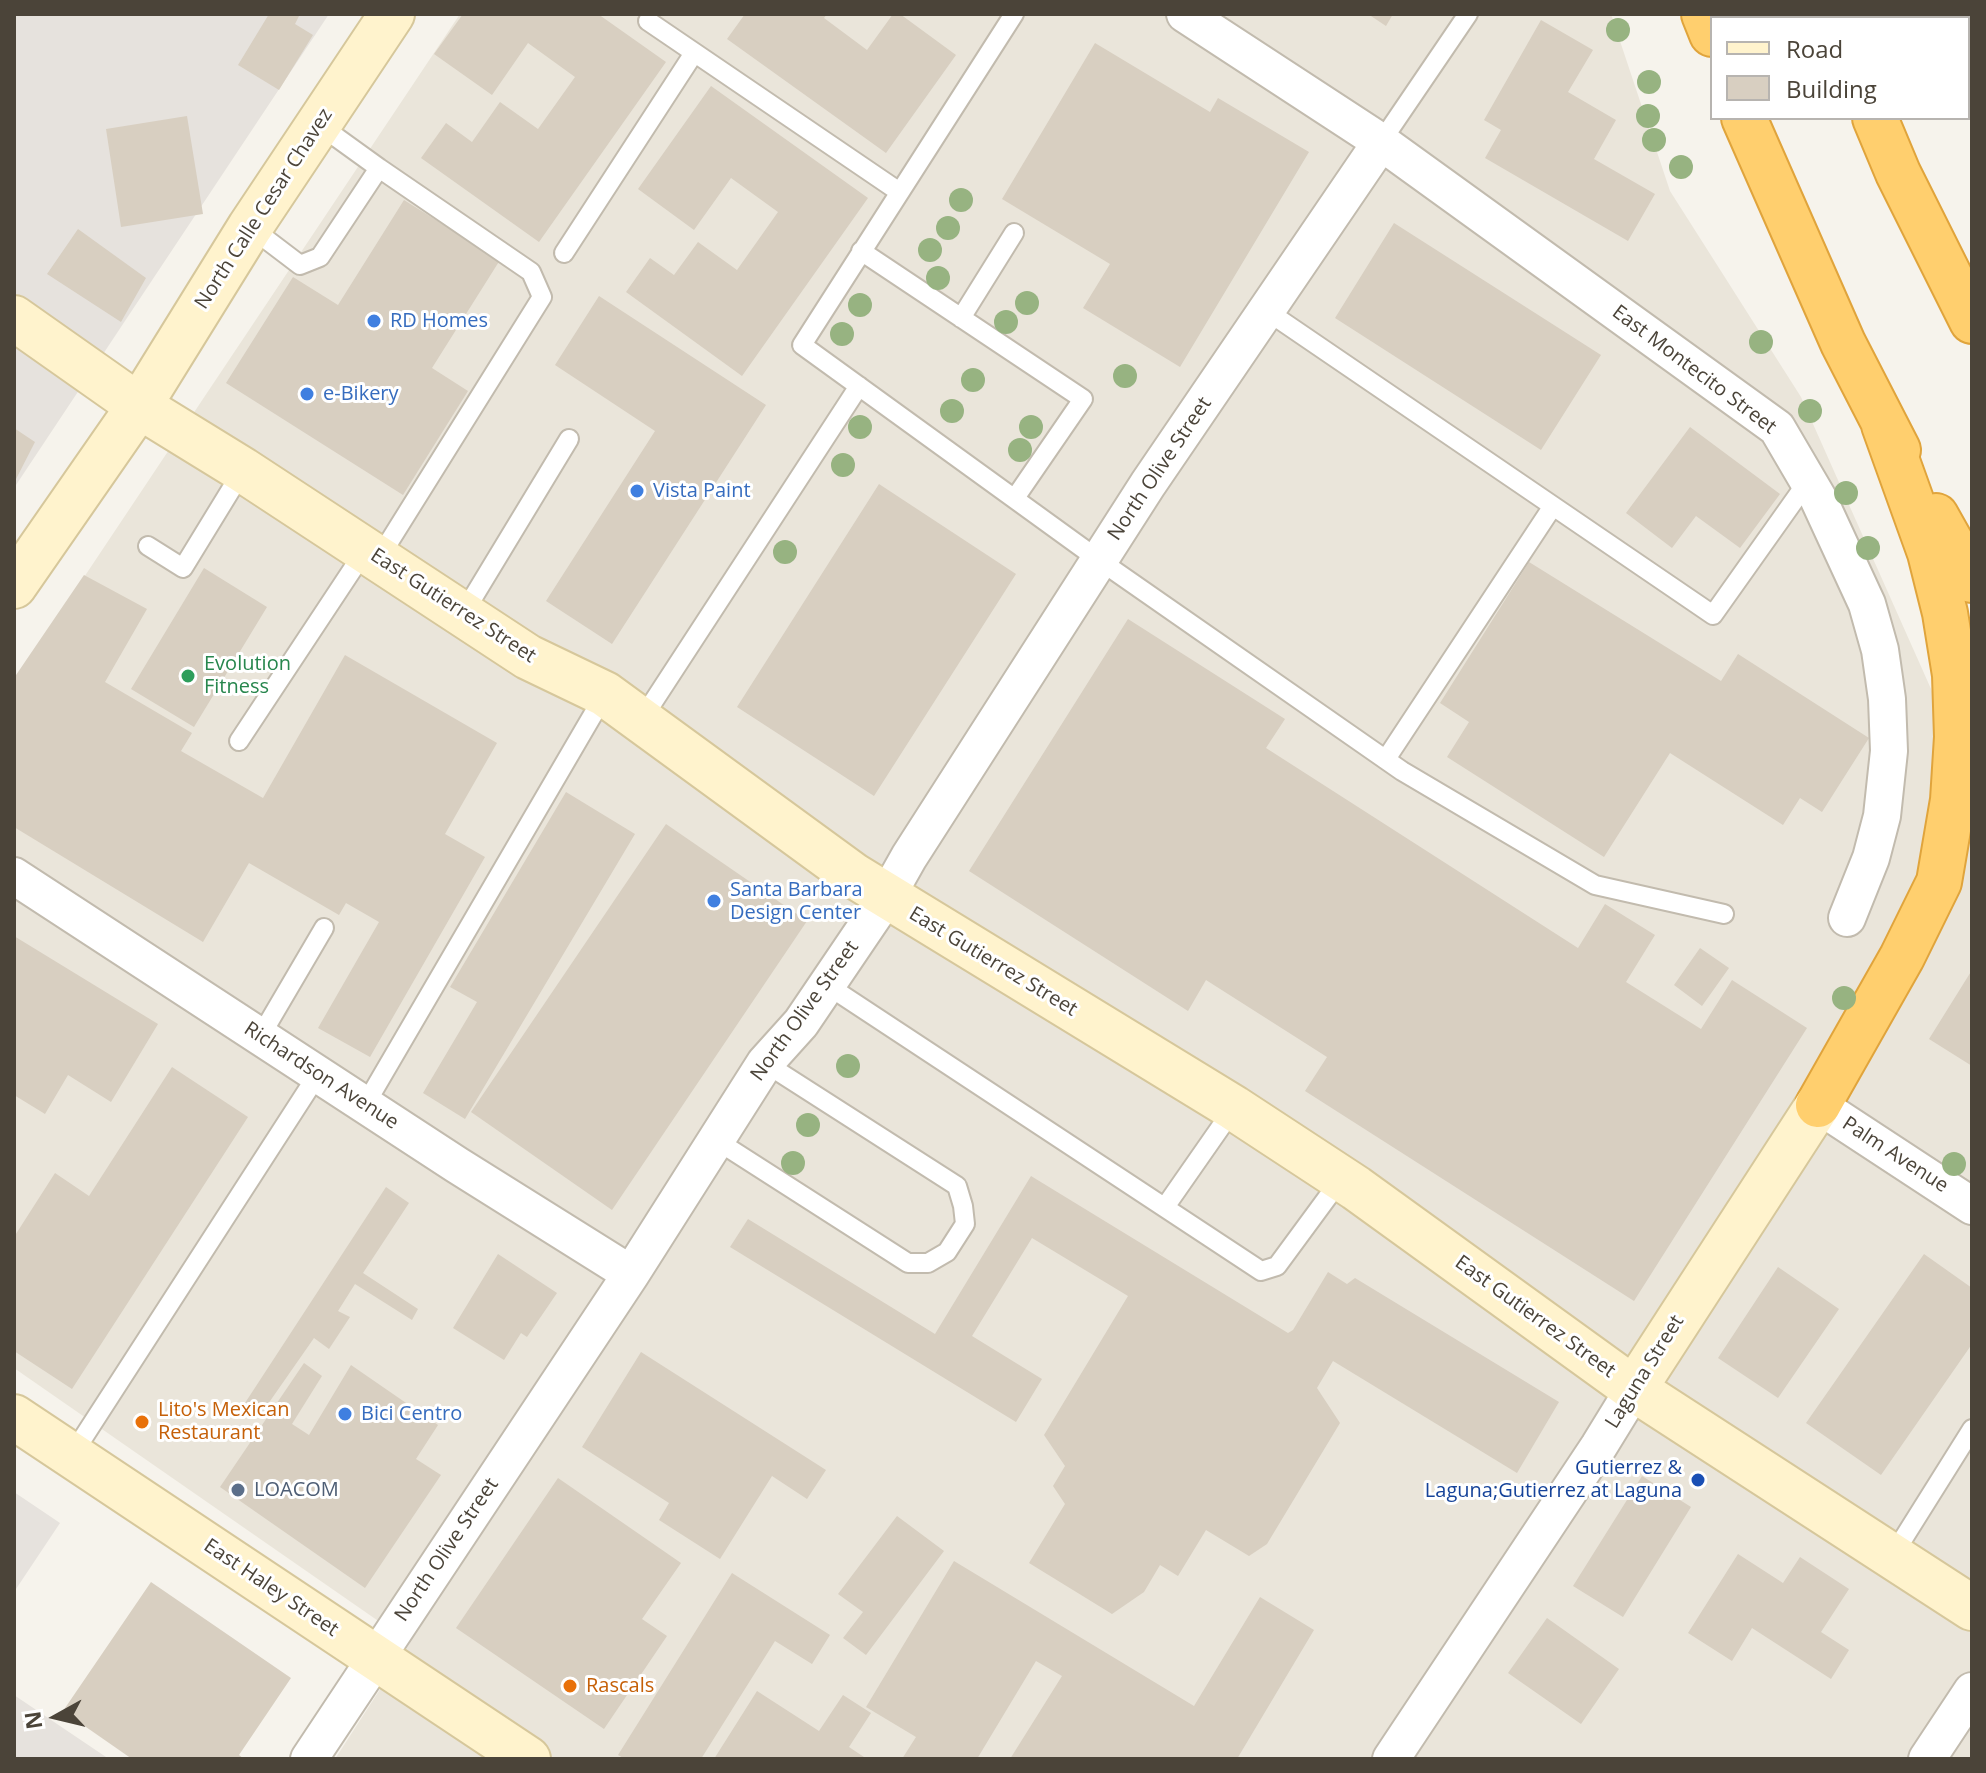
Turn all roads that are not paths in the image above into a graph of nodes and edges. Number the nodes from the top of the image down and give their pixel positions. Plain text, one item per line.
1 (392, 14) edge
2 (1014, 14) edge
3 (1185, 14) edge
4 (1468, 14) edge
5 (648, 21) dead end
6 (694, 53) junction
7 (1745, 120) edge
8 (1876, 120) edge
9 (318, 124) junction
10 (1381, 142) junction
11 (379, 168) junction
12 (898, 191) junction
13 (250, 227) junction
14 (1014, 233) dead end
15 (861, 251) junction
16 (564, 253) dead end
17 (1267, 311) junction
18 (14, 318) edge
19 (961, 318) junction
20 (1972, 321) edge
21 (859, 386) junction
22 (139, 406) junction
23 (1884, 425) junction
24 (569, 439) dead end
25 (243, 470) junction
26 (1808, 481) junction
27 (1015, 498) junction
28 (1553, 506) junction
29 (148, 546) dead end
30 (372, 554) junction
31 (1099, 560) junction
32 (1972, 580) edge
33 (14, 586) edge
34 (463, 614) junction
35 (605, 694) junction
36 (642, 719) junction
37 (239, 741) dead end
38 (1386, 759) junction
39 (14, 876) edge
40 (887, 896) junction
41 (1724, 914) dead end
42 (1847, 918) dead end
43 (324, 928) dead end
44 (827, 985) junction
45 (260, 1037) junction
46 (765, 1063) junction
47 (318, 1074) junction
48 (365, 1105) junction
49 (1818, 1105) junction
50 (1234, 1108) junction
51 (716, 1140) junction
52 (1341, 1179) junction
53 (1972, 1206) edge
54 (1165, 1207) junction
55 (631, 1274) junction
56 (1634, 1389) junction
57 (14, 1419) edge
58 (1972, 1429) edge
59 (72, 1455) junction
60 (1893, 1555) junction
61 (1972, 1608) edge
62 (375, 1659) junction
63 (1972, 1691) edge
64 (309, 1759) edge
65 (528, 1759) edge
66 (1391, 1759) edge
67 (1927, 1759) edge

1 - 9 street, North Calle Cesar Chavez
2 - 12 lane
3 - 10 street, East Montecito Street
4 - 10 lane
5 - 6 lane
6 - 12 lane
6 - 16 lane
7 - 23 highway
8 - 20 highway
9 - 11 lane
9 - 13 street, North Calle Cesar Chavez
10 - 17 street, North Olive Street
10 - 26 street, East Montecito Street
11 - 13 lane
11 - 30 lane
12 - 15 lane
13 - 22 street, North Calle Cesar Chavez
14 - 19 lane
15 - 19 lane
15 - 21 lane
17 - 28 lane
17 - 31 street, North Olive Street
18 - 22 street, East Gutierrez Street
19 - 27 lane
21 - 27 lane
21 - 36 lane
22 - 25 street, East Gutierrez Street
22 - 33 street, North Calle Cesar Chavez
23 - 32 highway
23 - 49 highway
24 - 34 lane
25 - 29 lane
25 - 30 street, East Gutierrez Street
26 - 28 lane
26 - 42 street, East Montecito Street
27 - 31 lane
28 - 38 lane
30 - 34 street, East Gutierrez Street
30 - 37 lane
31 - 38 lane
31 - 40 street, North Olive Street
34 - 35 street, East Gutierrez Street
35 - 36 street, East Gutierrez Street
35 - 48 lane
36 - 40 street, East Gutierrez Street
38 - 41 lane
39 - 45 street, Richardson Avenue
40 - 44 street, North Olive Street
40 - 50 street, East Gutierrez Street
43 - 45 lane
44 - 46 street, North Olive Street
44 - 54 lane
45 - 47 street, Richardson Avenue
46 - 51 street, North Olive Street
46 - 51 lane
47 - 48 street, Richardson Avenue
47 - 59 lane
48 - 55 street, Richardson Avenue
49 - 53 street, Palm Avenue
49 - 56 street, Laguna Street
50 - 52 street, East Gutierrez Street
50 - 54 lane
51 - 55 street, North Olive Street
52 - 54 lane
52 - 56 street, East Gutierrez Street
55 - 62 street, North Olive Street
56 - 60 street, East Gutierrez Street
56 - 66 street, Laguna Street
57 - 59 street, East Haley Street
58 - 60 lane
59 - 62 street, East Haley Street
60 - 61 street, East Gutierrez Street
62 - 64 street, North Olive Street
62 - 65 street, East Haley Street
63 - 67 street

